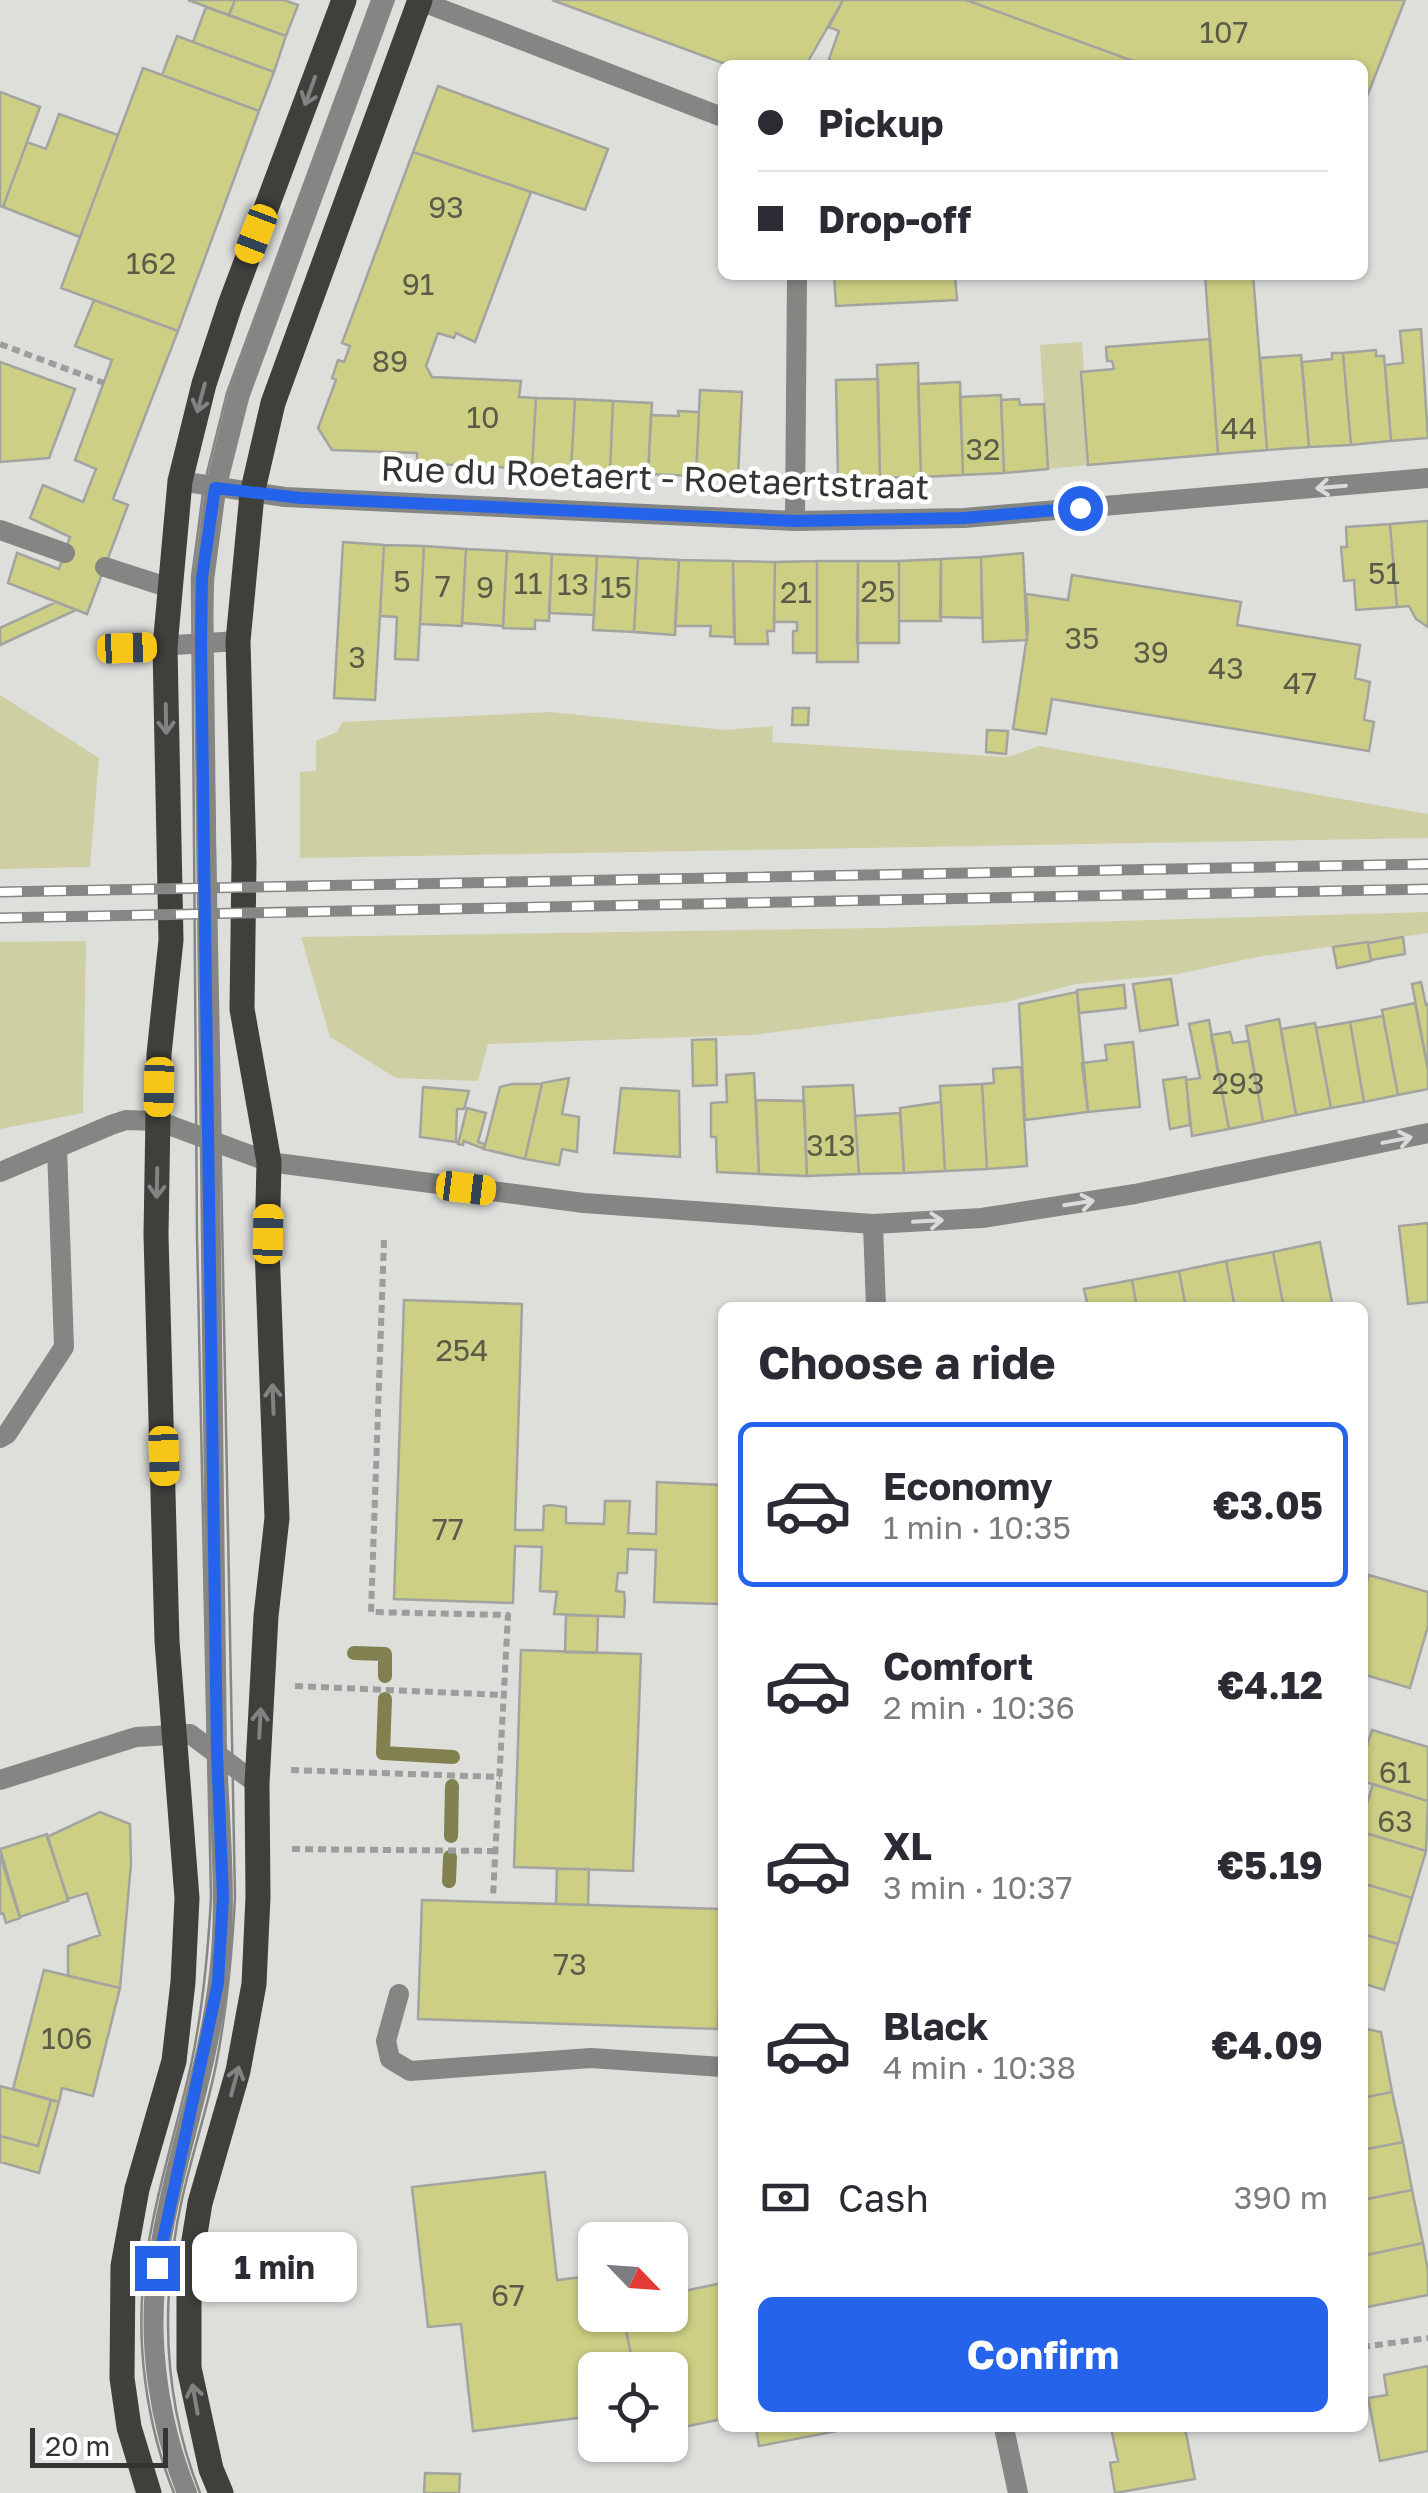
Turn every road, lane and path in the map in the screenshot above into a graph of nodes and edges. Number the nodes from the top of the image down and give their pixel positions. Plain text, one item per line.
1 (344, 0) edge
2 (383, 0) edge
3 (420, 1) edge
4 (718, 115) edge
5 (796, 280) edge
6 (0, 344) edge
7 (104, 382) dead end
8 (1428, 478) edge
9 (180, 480) junction
10 (215, 488) junction
11 (252, 494) junction
12 (795, 521) junction
13 (0, 530) edge
14 (65, 553) dead end
15 (105, 568) dead end
16 (170, 588) junction
17 (238, 641) junction
18 (201, 644) junction
19 (165, 646) junction
20 (127, 648) dead end
21 (158, 1121) junction
22 (1428, 1134) edge
23 (209, 1140) junction
24 (57, 1148) junction
25 (269, 1162) junction
26 (0, 1172) edge
27 (873, 1224) junction
28 (384, 1240) dead end
29 (876, 1302) edge
30 (0, 1438) edge
31 (297, 1686) dead end
32 (504, 1695) junction
33 (175, 1735) junction
34 (217, 1754) junction
35 (297, 1770) dead end
36 (500, 1778) junction
37 (0, 1780) edge
38 (257, 1784) junction
39 (297, 1849) dead end
40 (496, 1851) junction
41 (494, 1896) dead end
42 (399, 1994) dead end
43 (718, 2067) edge
44 (1428, 2338) edge
45 (1368, 2346) edge
46 (1005, 2432) edge
47 (149, 2493) edge
48 (187, 2493) edge
49 (221, 2493) edge
50 (1018, 2493) edge

1 -> 9 main road
2 - 10 street
3 - 4 street
3 - 11 main road
5 - 12 street
6 - 7 path
8 -> 12 street, Rue du Roetaert - Roetaertstraat
9 - 10 street, Rue du Roetaert - Roetaertstraat
9 - 16 main road
10 - 11 street, Rue du Roetaert - Roetaertstraat
10 - 18 street
11 - 12 street, Rue du Roetaert - Roetaertstraat
11 - 17 main road
13 - 14 street
15 - 16 street
16 - 19 main road
17 - 18 street
17 - 25 main road
18 - 19 street
18 - 23 street
19 - 20 street
19 -> 21 main road
21 - 23 street
21 - 24 street
21 -> 33 main road
27 -> 22 street
23 - 25 street
23 - 34 street
24 - 26 street
24 - 30 street
25 - 27 street
38 -> 25 main road
27 - 29 street
28 - 32 path
31 - 32 path
32 - 36 path
33 - 34 street
33 - 37 street
33 - 47 main road
34 - 38 street
34 - 48 street
35 - 36 path
36 - 40 path
49 -> 38 main road
39 - 40 path
40 - 41 path
42 - 43 street
44 - 45 path
46 - 50 street

